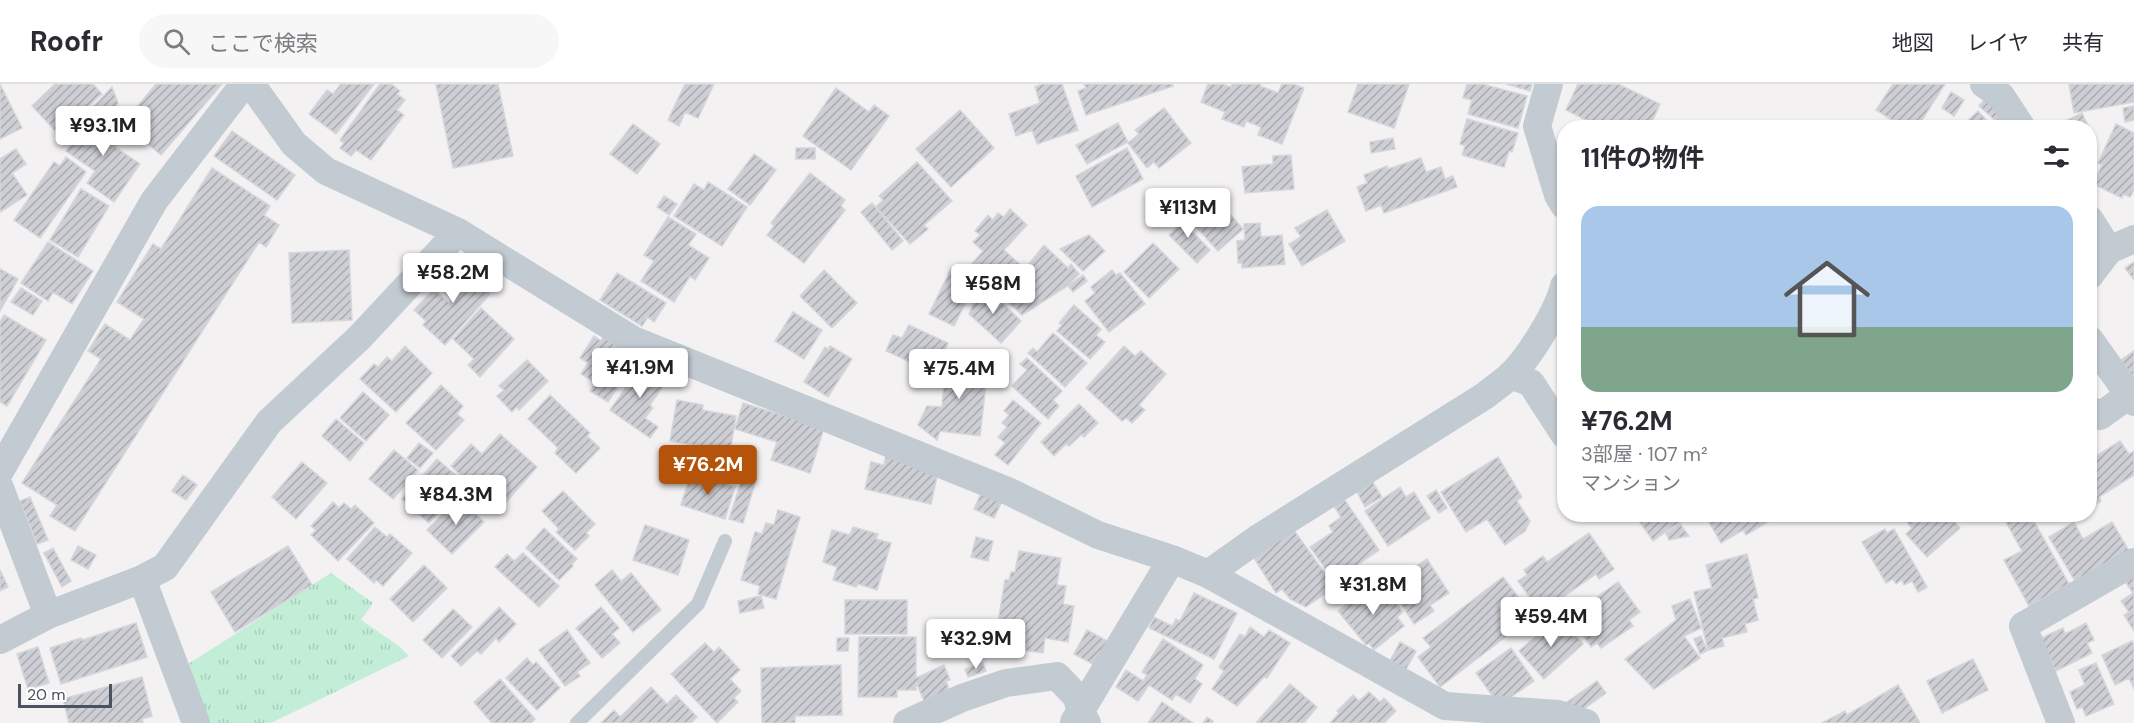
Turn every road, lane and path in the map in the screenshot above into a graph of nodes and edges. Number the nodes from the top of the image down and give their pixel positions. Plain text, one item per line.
1 (244, 84) edge
2 (251, 84) edge
3 (1549, 84) edge
4 (1984, 84) edge
5 (2017, 120) edge
6 (1557, 192) edge
7 (2097, 226) edge
8 (458, 232) junction
9 (2121, 245) edge
10 (2097, 268) edge
11 (1557, 304) edge
12 (2097, 350) edge
13 (1511, 375) junction
14 (2132, 398) edge
15 (2097, 414) edge
16 (1557, 423) edge
17 (0, 471) edge
18 (0, 488) edge
19 (725, 541) dead end
20 (1172, 560) junction
21 (2134, 562) edge
22 (1208, 574) junction
23 (142, 579) junction
24 (48, 615) junction
25 (0, 640) edge
26 (1081, 720) edge
27 (196, 723) edge
28 (577, 723) edge
29 (907, 723) edge
30 (1586, 723) edge
31 (2061, 723) edge

1 - 17 street
2 - 8 street
3 - 6 street
4 - 5 street
7 - 9 street
8 - 20 street
8 - 23 street
9 - 10 street
11 - 13 street
12 - 14 street
13 - 16 street
13 - 22 street
14 - 15 street
18 - 24 street
19 - 28 lane
20 - 22 street
20 - 26 street
21 - 31 street
22 - 30 street
23 - 24 street
23 - 27 street
24 - 25 street
26 - 29 street

